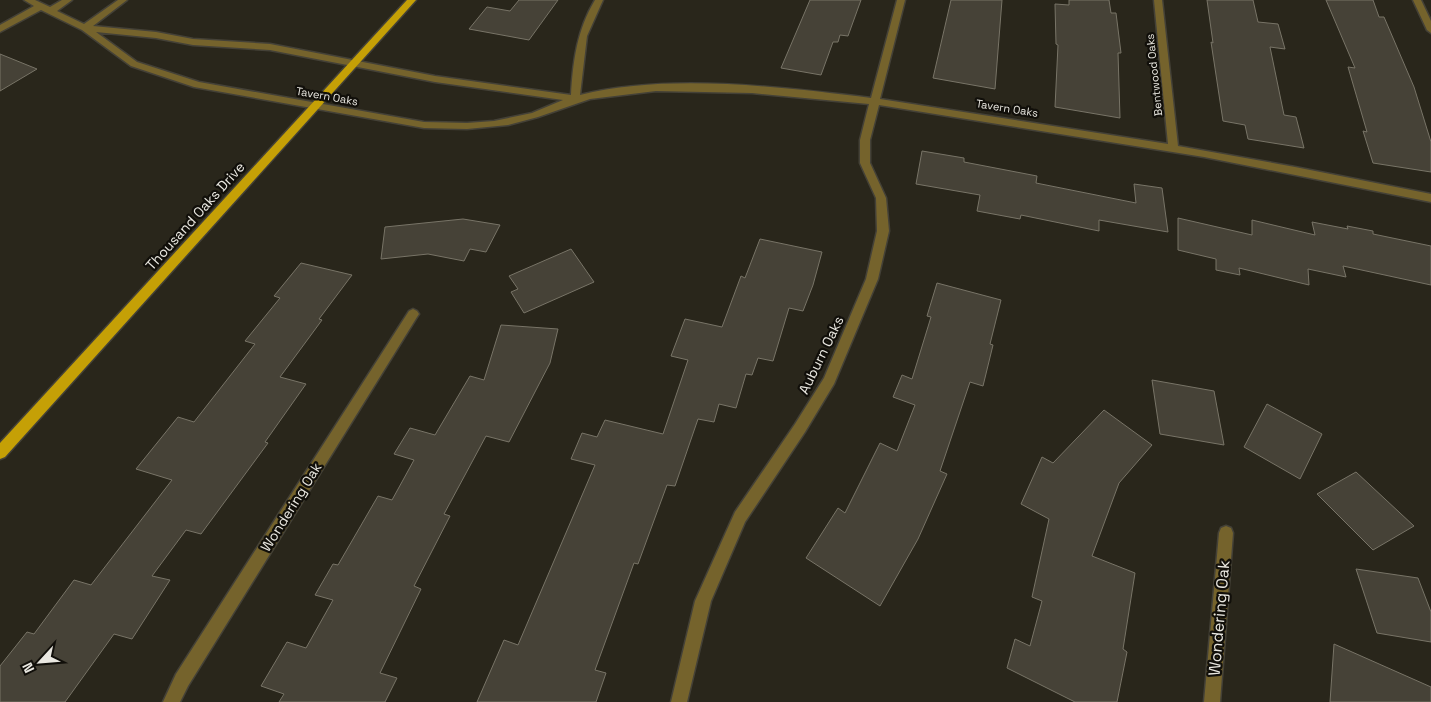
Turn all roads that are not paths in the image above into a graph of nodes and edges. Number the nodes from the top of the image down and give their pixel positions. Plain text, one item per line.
1 (28, 0) edge
2 (68, 0) edge
3 (123, 0) edge
4 (412, 0) edge
5 (600, 0) edge
6 (901, 0) edge
7 (1158, 0) edge
8 (1417, 0) edge
9 (41, 6) junction
10 (50, 11) junction
11 (85, 28) junction
12 (0, 29) edge
13 (1431, 30) edge
14 (352, 64) junction
15 (575, 100) junction
16 (875, 100) junction
17 (316, 107) junction
18 (1173, 148) junction
19 (1431, 198) edge
20 (413, 314) dead end
21 (0, 453) edge
22 (1226, 533) dead end
23 (171, 702) edge
24 (679, 702) edge
25 (1212, 702) edge

1 - 9 street, Tavern Oaks
2 - 10 street
3 - 11 street
4 - 14 main road, Thousand Oaks Drive
5 - 15 street
6 - 16 street, Auburn Oaks
7 - 18 street, Bentwood Oaks
8 - 13 street
9 - 10 street, Tavern Oaks
9 - 12 street
10 - 11 street, Tavern Oaks
11 - 14 street, Tavern Oaks
11 - 17 street, Tavern Oaks
14 - 15 street, Tavern Oaks
14 - 17 main road, Thousand Oaks Drive
15 - 16 street, Tavern Oaks
15 - 17 street, Tavern Oaks
16 - 18 street, Tavern Oaks
16 - 24 street, Auburn Oaks
17 - 21 main road, Thousand Oaks Drive
18 - 19 street, Tavern Oaks
20 - 23 street, Wondering Oak
22 - 25 street, Wondering Oak

